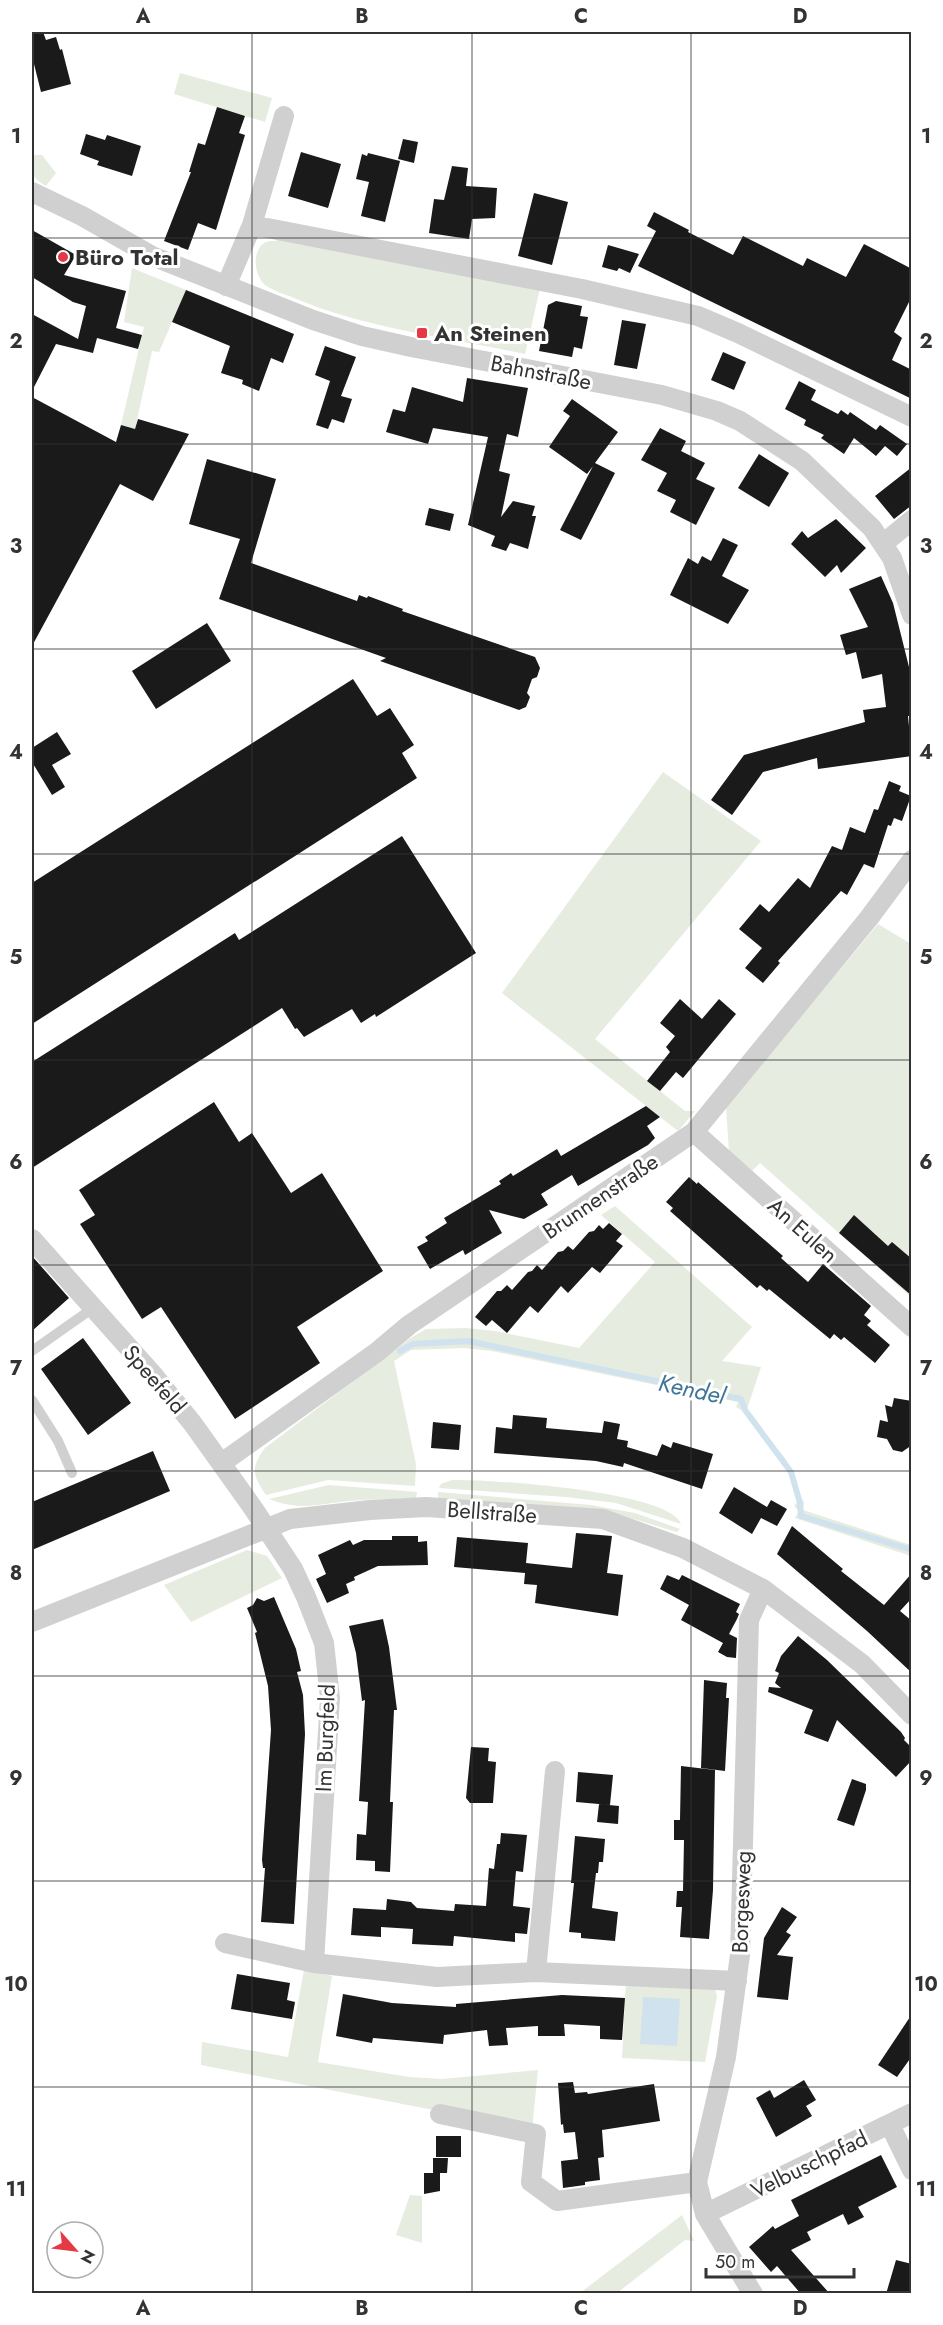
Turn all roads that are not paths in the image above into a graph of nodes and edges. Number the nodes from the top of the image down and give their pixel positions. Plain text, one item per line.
1 (284, 116) dead end
2 (32, 195) edge
3 (252, 225) junction
4 (226, 286) junction
5 (912, 417) edge
6 (912, 520) edge
7 (884, 543) junction
8 (912, 615) edge
9 (912, 860) edge
10 (694, 1132) junction
11 (32, 1239) edge
12 (93, 1308) junction
13 (912, 1327) edge
14 (32, 1351) edge
15 (32, 1400) edge
16 (223, 1462) junction
17 (72, 1473) dead end
18 (266, 1528) junction
19 (763, 1589) junction
20 (33, 1619) edge
21 (912, 1715) edge
22 (555, 1770) dead end
23 (225, 1943) dead end
24 (314, 1963) junction
25 (536, 1972) junction
26 (737, 1981) junction
27 (912, 2113) edge
28 (440, 2114) dead end
29 (890, 2125) junction
30 (912, 2169) edge
31 (697, 2182) junction
32 (705, 2214) junction
33 (753, 2294) edge

1 - 3 street
2 - 4 street, Bahnstraße
3 - 4 street
3 - 5 street
4 - 7 street, Bahnstraße
6 - 7 street
7 - 8 street, Bahnstraße
9 - 10 street, Brunnenstraße
10 - 13 street, An Eulen
10 - 16 street, Brunnenstraße
11 - 12 street, Speefeld
12 - 14 lane
12 - 16 street, Speefeld
15 - 17 lane
16 - 18 street, Speefeld
18 - 19 street, Bellstraße
18 - 20 street, Bellstraße
18 - 24 street, Im Burgfeld
19 - 21 street, Bellstraße
19 - 26 street, Borgesweg
22 - 25 street
23 - 24 street
24 - 25 street
25 - 26 street
26 - 31 street, Borgesweg
27 - 29 street, Velbuschpfad
28 - 31 street
29 - 30 street
29 - 32 street, Velbuschpfad
31 - 32 street, Borgesweg
32 - 33 street, Borgesweg

